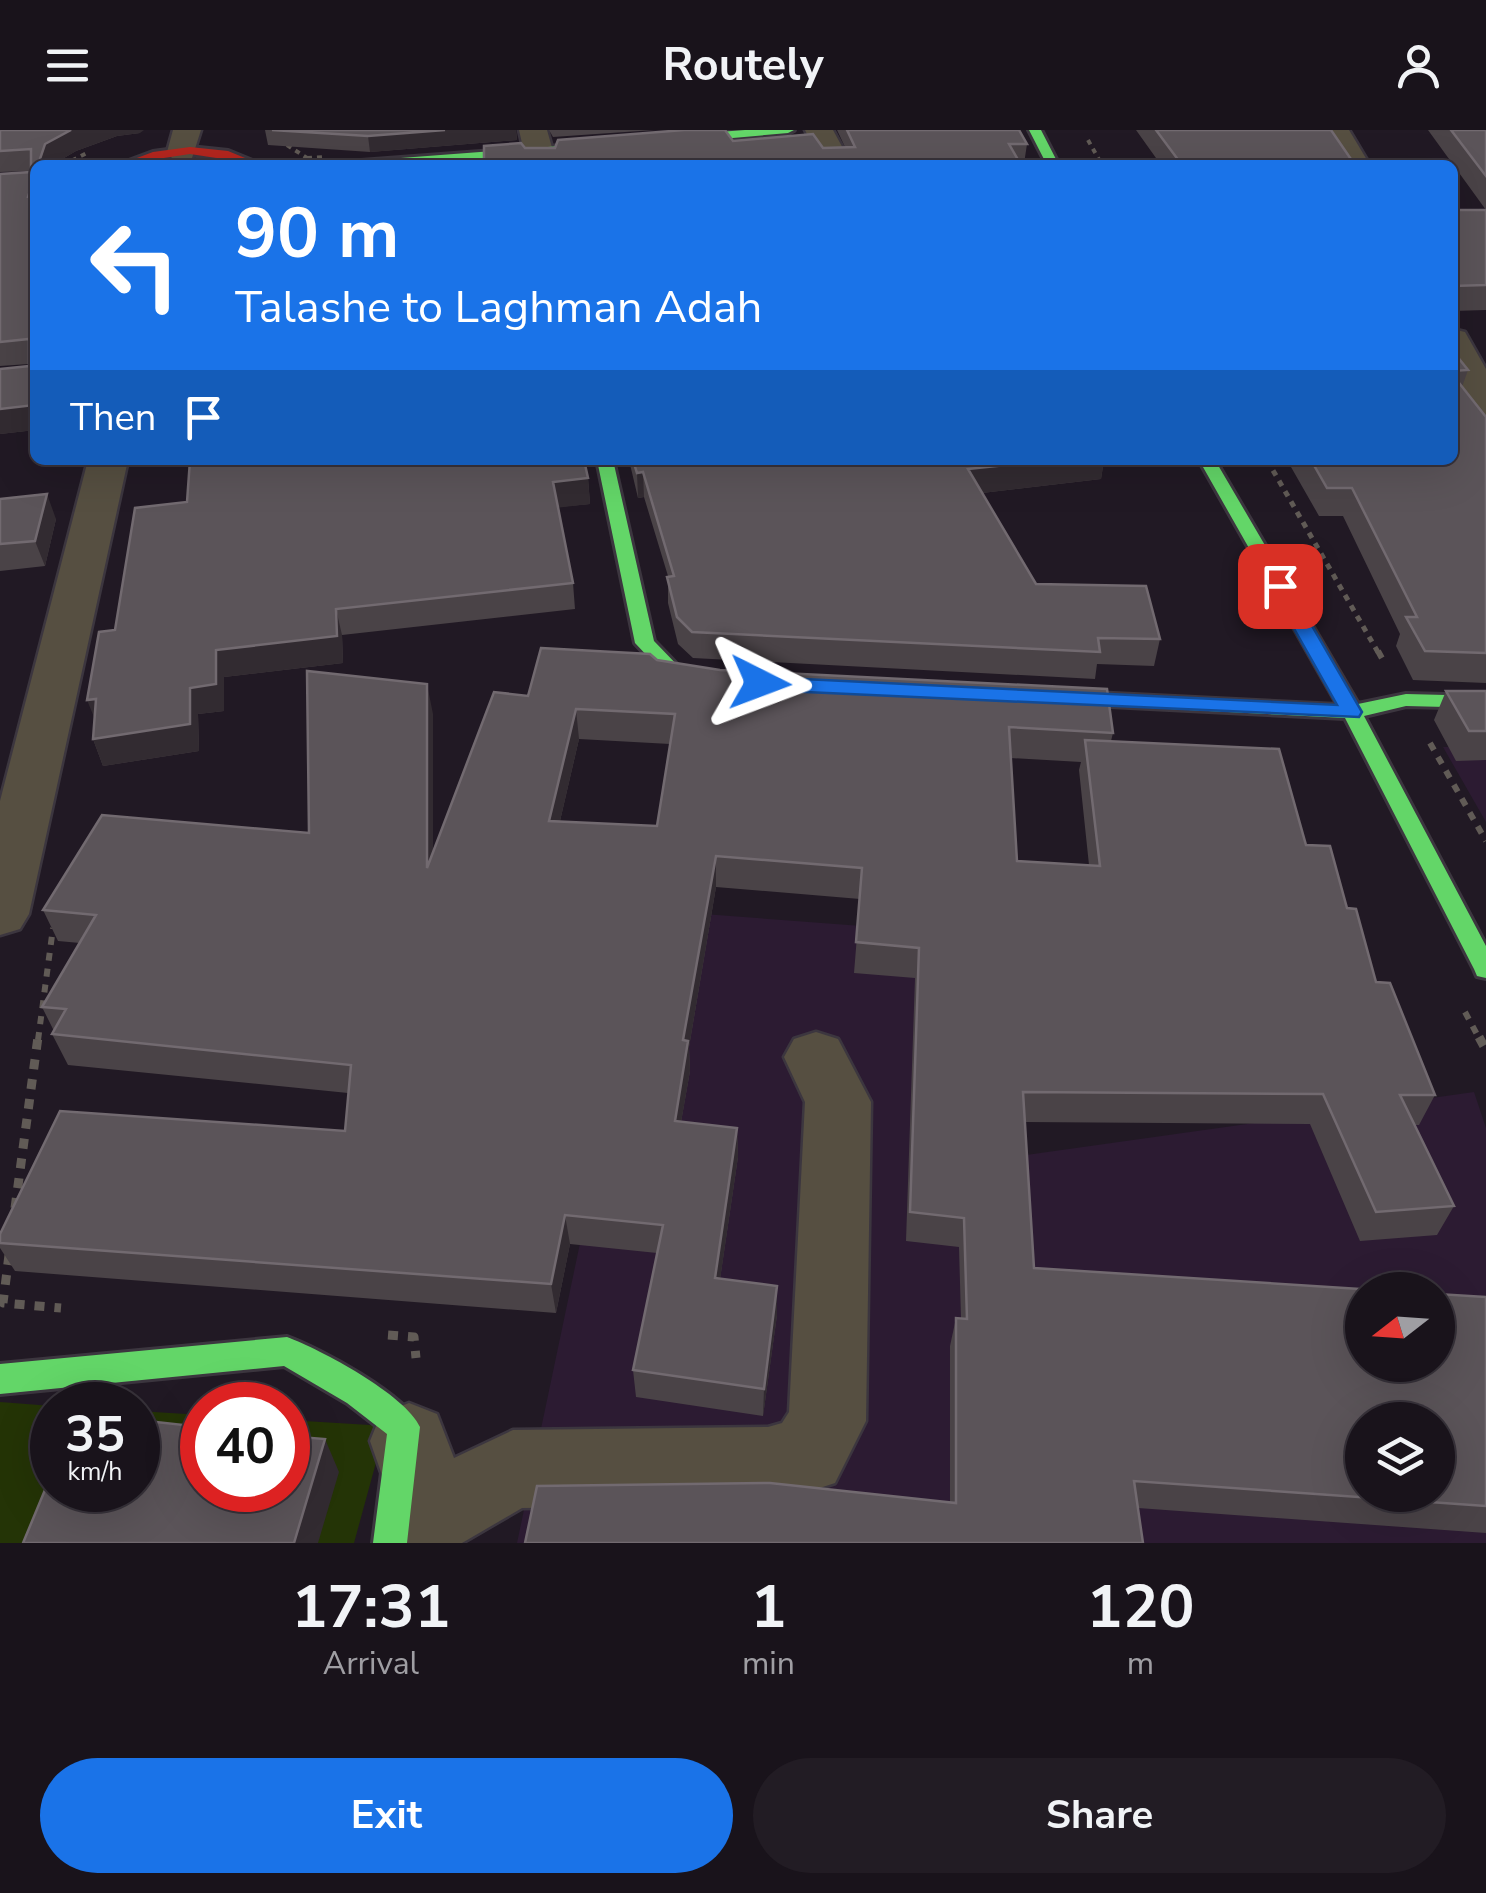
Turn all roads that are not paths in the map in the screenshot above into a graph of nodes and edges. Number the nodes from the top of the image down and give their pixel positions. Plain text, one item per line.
1 (788, 130) edge
2 (819, 130) edge
3 (1035, 130) edge
4 (1336, 130) edge
5 (184, 141) edge
6 (634, 142) edge
7 (577, 147) edge
8 (538, 148) edge
9 (136, 160) edge
10 (246, 160) edge
11 (413, 160) edge
12 (834, 160) edge
13 (1051, 160) edge
14 (1352, 160) edge
15 (1486, 322) edge
16 (1458, 324) edge
17 (1458, 351) edge
18 (1486, 404) edge
19 (107, 465) edge
20 (606, 465) edge
21 (1210, 465) edge
22 (760, 683) edge
23 (1012, 696) edge
24 (1486, 702) edge
25 (1352, 712) junction
26 (0, 914) edge
27 (1486, 969) edge
28 (816, 1057) dead end
29 (0, 1379) edge
30 (411, 1402) junction
31 (390, 1543) edge

1 - 6 main road
2 - 12 street
3 - 13 main road
4 - 14 street
5 - 9 main road
5 - 10 main road
7 - 8 main road
8 - 11 main road
15 - 16 street
17 - 18 street
19 - 26 street
20 - 22 main road
21 - 25 main road
23 - 25 main road
24 - 25 main road
25 - 27 main road
28 - 30 street
29 - 30 main road
30 - 31 main road

